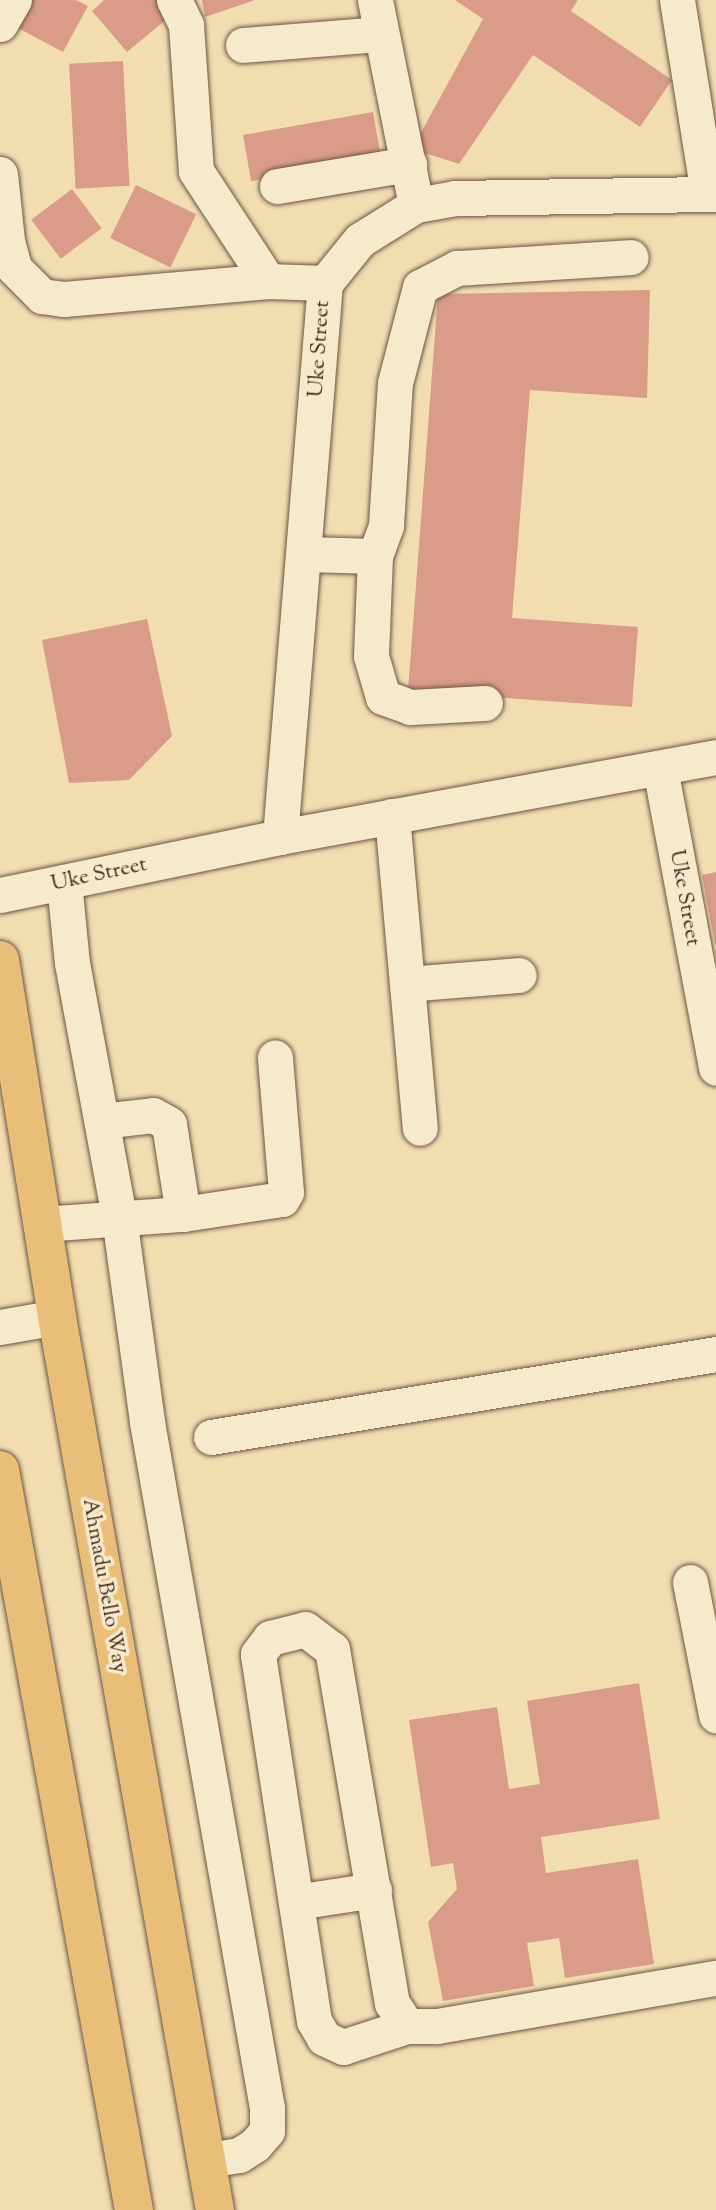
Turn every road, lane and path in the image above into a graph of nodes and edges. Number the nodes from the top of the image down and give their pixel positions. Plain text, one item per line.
1 (14, 0) edge
2 (174, 0) edge
3 (677, 0) edge
4 (377, 17) edge
5 (0, 24) edge
6 (243, 45) dead end
7 (409, 164) junction
8 (0, 174) edge
9 (277, 186) dead end
10 (712, 194) edge
11 (416, 205) junction
12 (631, 257) dead end
13 (268, 281) junction
14 (325, 283) junction
15 (306, 554) junction
16 (375, 556) junction
17 (485, 704) dead end
18 (716, 758) edge
19 (660, 768) junction
20 (392, 816) junction
21 (280, 837) junction
22 (64, 882) junction
23 (0, 895) edge
24 (0, 960) edge
25 (519, 975) dead end
26 (407, 984) junction
27 (713, 1031) edge
28 (275, 1056) dead end
29 (716, 1068) edge
30 (102, 1121) junction
31 (420, 1128) dead end
32 (183, 1214) junction
33 (119, 1217) junction
34 (42, 1224) junction
35 (57, 1317) junction
36 (0, 1327) edge
37 (716, 1354) edge
38 (211, 1437) dead end
39 (0, 1471) edge
40 (690, 1582) dead end
41 (716, 1715) edge
42 (374, 1890) junction
43 (296, 1902) junction
44 (716, 1979) edge
45 (407, 2026) junction
46 (206, 2160) junction
47 (134, 2210) edge
48 (215, 2210) edge

1 - 5 street
2 - 13 street
3 - 10 street
4 - 6 street
4 - 7 street
7 - 9 street
7 - 11 street
8 - 13 street
10 - 11 street, Uke Street
11 - 14 street, Uke Street
12 - 16 street
13 - 14 street
14 - 15 street, Uke Street
15 - 16 street
15 - 21 street, Uke Street
16 - 17 street
18 - 19 street, Uke Street
19 - 20 street, Uke Street
19 - 27 street, Uke Street
20 - 21 street, Uke Street
20 - 26 street
21 - 22 street, Uke Street
22 - 23 street, Uke Street
22 - 30 street
24 - 34 main road, Ahmadu Bello Way
25 - 26 street
26 - 31 street
27 - 29 street, Uke Street
28 - 32 street
30 - 32 street
30 - 33 street
32 - 33 street
33 - 34 street
33 - 46 street
34 - 35 main road, Ahmadu Bello Way
35 - 36 street
35 - 46 main road, Ahmadu Bello Way
37 - 38 street
39 - 47 main road
40 - 41 street
42 - 43 street
42 - 43 street
42 - 45 street
43 - 45 street
44 - 45 street
46 - 48 main road, Ahmadu Bello Way

